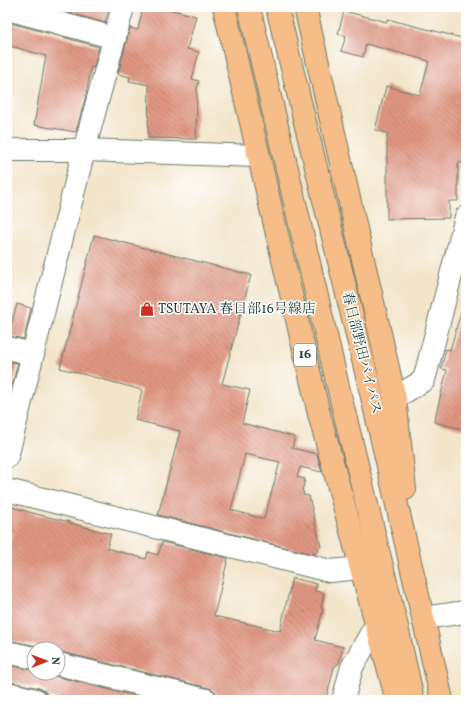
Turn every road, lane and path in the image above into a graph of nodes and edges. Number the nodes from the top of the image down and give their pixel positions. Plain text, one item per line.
1 (123, 7) edge
2 (224, 7) edge
3 (249, 7) edge
4 (277, 7) edge
5 (305, 7) edge
6 (7, 9) edge
7 (115, 38) junction
8 (7, 150) edge
9 (84, 150) junction
10 (258, 156) junction
11 (466, 217) edge
12 (7, 348) edge
13 (33, 354) junction
14 (395, 398) junction
15 (7, 457) edge
16 (7, 490) edge
17 (361, 568) junction
18 (417, 594) junction
19 (466, 612) edge
20 (423, 618) junction
21 (376, 625) junction
22 (7, 652) edge
23 (26, 656) edge
24 (66, 666) edge
25 (7, 693) edge
26 (36, 700) edge
27 (206, 700) edge
28 (344, 700) edge
29 (397, 700) edge
30 (413, 700) edge
31 (442, 700) edge

1 - 7 street
2 - 10 highway, 16
3 - 30 highway, 春日部野田バイパス / 16
4 - 18 highway, 春日部野田バイパス
5 - 14 highway
6 - 7 street
7 - 9 street
8 - 9 street
9 - 10 street
9 - 13 street
10 - 17 highway, 16
11 - 14 street
12 - 13 street
13 - 15 street
14 - 18 highway
16 - 17 street
17 - 21 highway, 16
18 - 20 highway, 春日部野田バイパス
19 - 20 street
20 - 31 highway, 春日部野田バイパス
21 - 28 street
21 - 29 highway, 16
22 - 23 street
24 - 27 street
25 - 26 street

